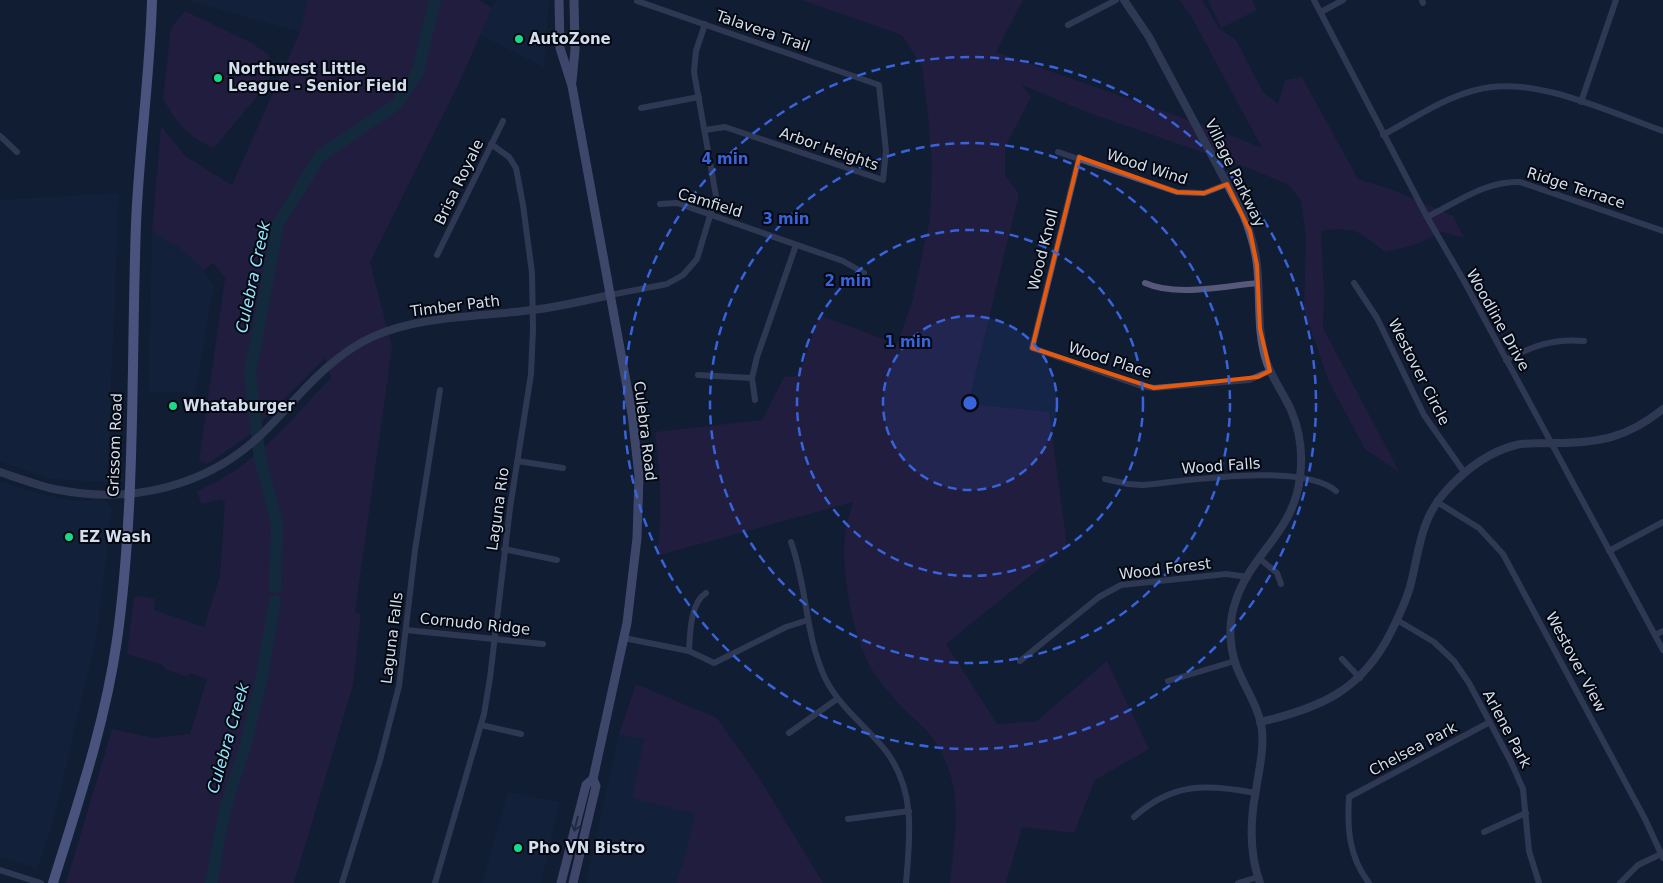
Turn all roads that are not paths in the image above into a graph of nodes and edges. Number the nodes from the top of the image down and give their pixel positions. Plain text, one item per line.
1 (152, 0) edge
2 (559, 0) edge
3 (574, 0) edge
4 (1116, 0) edge
5 (1124, 0) edge
6 (1314, 0) edge
7 (1343, 0) edge
8 (1616, 0) edge
9 (637, 1) edge
10 (1320, 12) junction
11 (705, 24) junction
12 (1068, 26) dead end
13 (879, 85) joint
14 (572, 86) junction
15 (699, 97) junction
16 (1581, 102) junction
17 (641, 108) dead end
18 (503, 120) dead end
19 (705, 130) junction
20 (1663, 131) edge
21 (1383, 135) junction
22 (0, 136) edge
23 (492, 144) junction
24 (16, 152) dead end
25 (1058, 152) dead end
26 (1079, 157) junction
27 (1227, 184) junction
28 (660, 204) dead end
29 (712, 216) junction
30 (1426, 217) junction
31 (1663, 231) edge
32 (796, 245) junction
33 (437, 256) dead end
34 (864, 273) dead end
35 (1258, 283) junction
36 (1354, 283) dead end
37 (1145, 284) dead end
38 (610, 296) junction
39 (533, 310) junction
40 (1584, 341) dead end
41 (1032, 348) joint
42 (1506, 360) junction
43 (1270, 371) junction
44 (698, 375) dead end
45 (752, 378) junction
46 (440, 390) dead end
47 (754, 400) dead end
48 (1663, 409) edge
49 (1552, 444) junction
50 (517, 460) junction
51 (563, 468) dead end
52 (0, 472) edge
53 (1464, 472) junction
54 (1300, 478) junction
55 (1105, 479) dead end
56 (1336, 491) dead end
57 (128, 493) junction
58 (1437, 502) junction
59 (1663, 522) edge
60 (791, 542) dead end
61 (504, 549) junction
62 (1609, 551) junction
63 (1260, 559) junction
64 (557, 560) dead end
65 (1248, 576) junction
66 (1281, 584) dead end
67 (706, 593) dead end
68 (808, 620) junction
69 (1397, 620) junction
70 (406, 630) junction
71 (1663, 631) edge
72 (1655, 636) junction
73 (494, 638) junction
74 (624, 638) junction
75 (543, 644) dead end
76 (1663, 650) edge
77 (688, 652) junction
78 (1342, 659) dead end
79 (1020, 661) dead end
80 (1235, 661) junction
81 (1360, 678) junction
82 (1168, 681) dead end
83 (837, 699) junction
84 (1260, 722) junction
85 (1490, 722) junction
86 (481, 725) junction
87 (789, 733) dead end
88 (521, 734) dead end
89 (593, 779) junction
90 (1255, 793) junction
91 (909, 811) junction
92 (1526, 813) junction
93 (1134, 817) dead end
94 (848, 820) dead end
95 (1484, 832) dead end
96 (1662, 856) edge
97 (0, 870) edge
98 (1259, 880) edge
99 (344, 882) edge
100 (41, 883) edge
101 (53, 883) edge
102 (435, 883) edge
103 (561, 883) edge
104 (574, 883) edge
105 (906, 883) edge
106 (1238, 883) edge
107 (1369, 883) edge
108 (1539, 883) edge
109 (1620, 883) edge

1 - 57 main road, Grissom Road
2 - 14 main road, Culebra Road
3 - 14 main road, Culebra Road
4 - 12 street
5 - 27 street, Village Parkway
6 - 10 street, Woodline Drive
7 - 10 street
8 - 16 street
9 - 11 street, Talavera Trail
10 - 21 street, Woodline Drive
11 - 13 street, Talavera Trail
11 - 15 street
13 - 19 street, Arbor Heights
14 - 38 main road, Culebra Road
15 - 17 street
15 - 19 street
16 - 20 street
16 - 21 street
18 - 23 street, Brisa Royale
19 - 29 street
21 - 30 street, Woodline Drive
22 - 24 street
23 - 33 street, Brisa Royale
23 - 39 street, Laguna Rio
25 - 26 street, Wood Wind
26 - 27 street, Wood Wind
26 - 41 street, Wood Knoll
27 - 35 street, Village Parkway
28 - 29 street, Camfield
29 - 32 street, Camfield
29 - 38 street
30 - 31 street, Ridge Terrace
30 - 42 street, Woodline Drive
32 - 34 street, Camfield
32 - 45 street
35 - 37 street
35 - 43 street, Village Parkway
36 - 53 street, Westover Circle
38 - 39 street, Timber Path
38 - 74 main road, Culebra Road
39 - 50 street, Laguna Rio
39 - 57 street, Timber Path
40 - 42 street
41 - 43 street, Wood Place
42 - 49 street, Woodline Drive
43 - 54 street, Village Parkway
44 - 45 street
45 - 47 street
46 - 70 street, Laguna Falls
48 - 49 street
49 - 53 street
49 - 62 street, Woodline Drive
50 - 51 street
50 - 61 street, Laguna Rio
52 - 57 street, Timber Path
53 - 58 street
54 - 55 street, Wood Falls
54 - 56 street, Wood Falls
54 - 63 street, Village Parkway
57 - 101 main road, Grissom Road
58 - 69 street
58 - 96 street, Westover View
59 - 62 street
60 - 68 street
61 - 64 street
61 - 73 street, Laguna Rio
62 - 72 street, Woodline Drive
63 - 65 street, Village Parkway
63 - 66 street
65 - 79 street, Wood Forest
65 - 80 street, Village Parkway
67 - 77 street
68 - 77 street
68 - 83 street
69 - 81 street
69 - 85 street, Arlene Park
70 - 73 street, Cornudo Ridge
70 - 99 street, Laguna Falls
71 - 72 street
72 - 76 street, Woodline Drive
73 - 75 street, Cornudo Ridge
73 - 86 street, Laguna Rio
74 - 77 street
74 - 89 main road, Culebra Road
78 - 81 street
80 - 82 street
80 - 84 street, Village Parkway
81 - 84 street
83 - 87 street
83 - 91 street
84 - 90 street, Village Parkway
85 - 92 street, Arlene Park
85 - 107 street, Chelsea Park
86 - 88 street
86 - 102 street, Laguna Rio
89 -> 103 main road, Culebra Road
89 - 104 main road, Culebra Road
90 - 93 street
90 - 98 street, Village Parkway
91 - 94 street
91 - 105 street
92 - 95 street
92 - 108 street, Arlene Park
96 - 109 street
97 - 100 street
98 - 106 street

